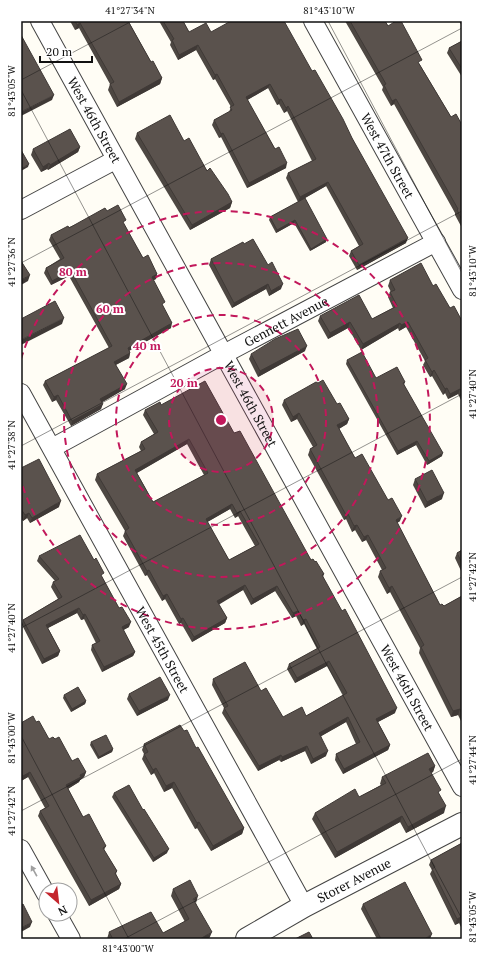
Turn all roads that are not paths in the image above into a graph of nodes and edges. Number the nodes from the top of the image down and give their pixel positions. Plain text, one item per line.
1 (40, 21) edge
2 (313, 21) edge
3 (116, 160) junction
4 (21, 210) edge
5 (436, 242) junction
6 (462, 290) edge
7 (222, 355) junction
8 (21, 393) edge
9 (52, 448) junction
10 (462, 787) edge
11 (462, 824) edge
12 (21, 849) edge
13 (39, 882) edge
14 (304, 906) junction
15 (61, 922) edge
16 (71, 939) edge
17 (248, 939) edge

1 - 3 street, West 46th Street
2 - 5 street, West 47th Street
3 - 4 street
3 - 7 street, West 46th Street
5 - 6 street, West 47th Street
5 - 7 street, Gennett Avenue
7 - 9 street, Gennett Avenue
7 - 10 street, West 46th Street
8 - 9 street, West 45th Street
9 - 14 street, West 45th Street
11 - 14 street, Storer Avenue
13 -> 12 street
14 - 17 street, Storer Avenue
15 - 16 street

